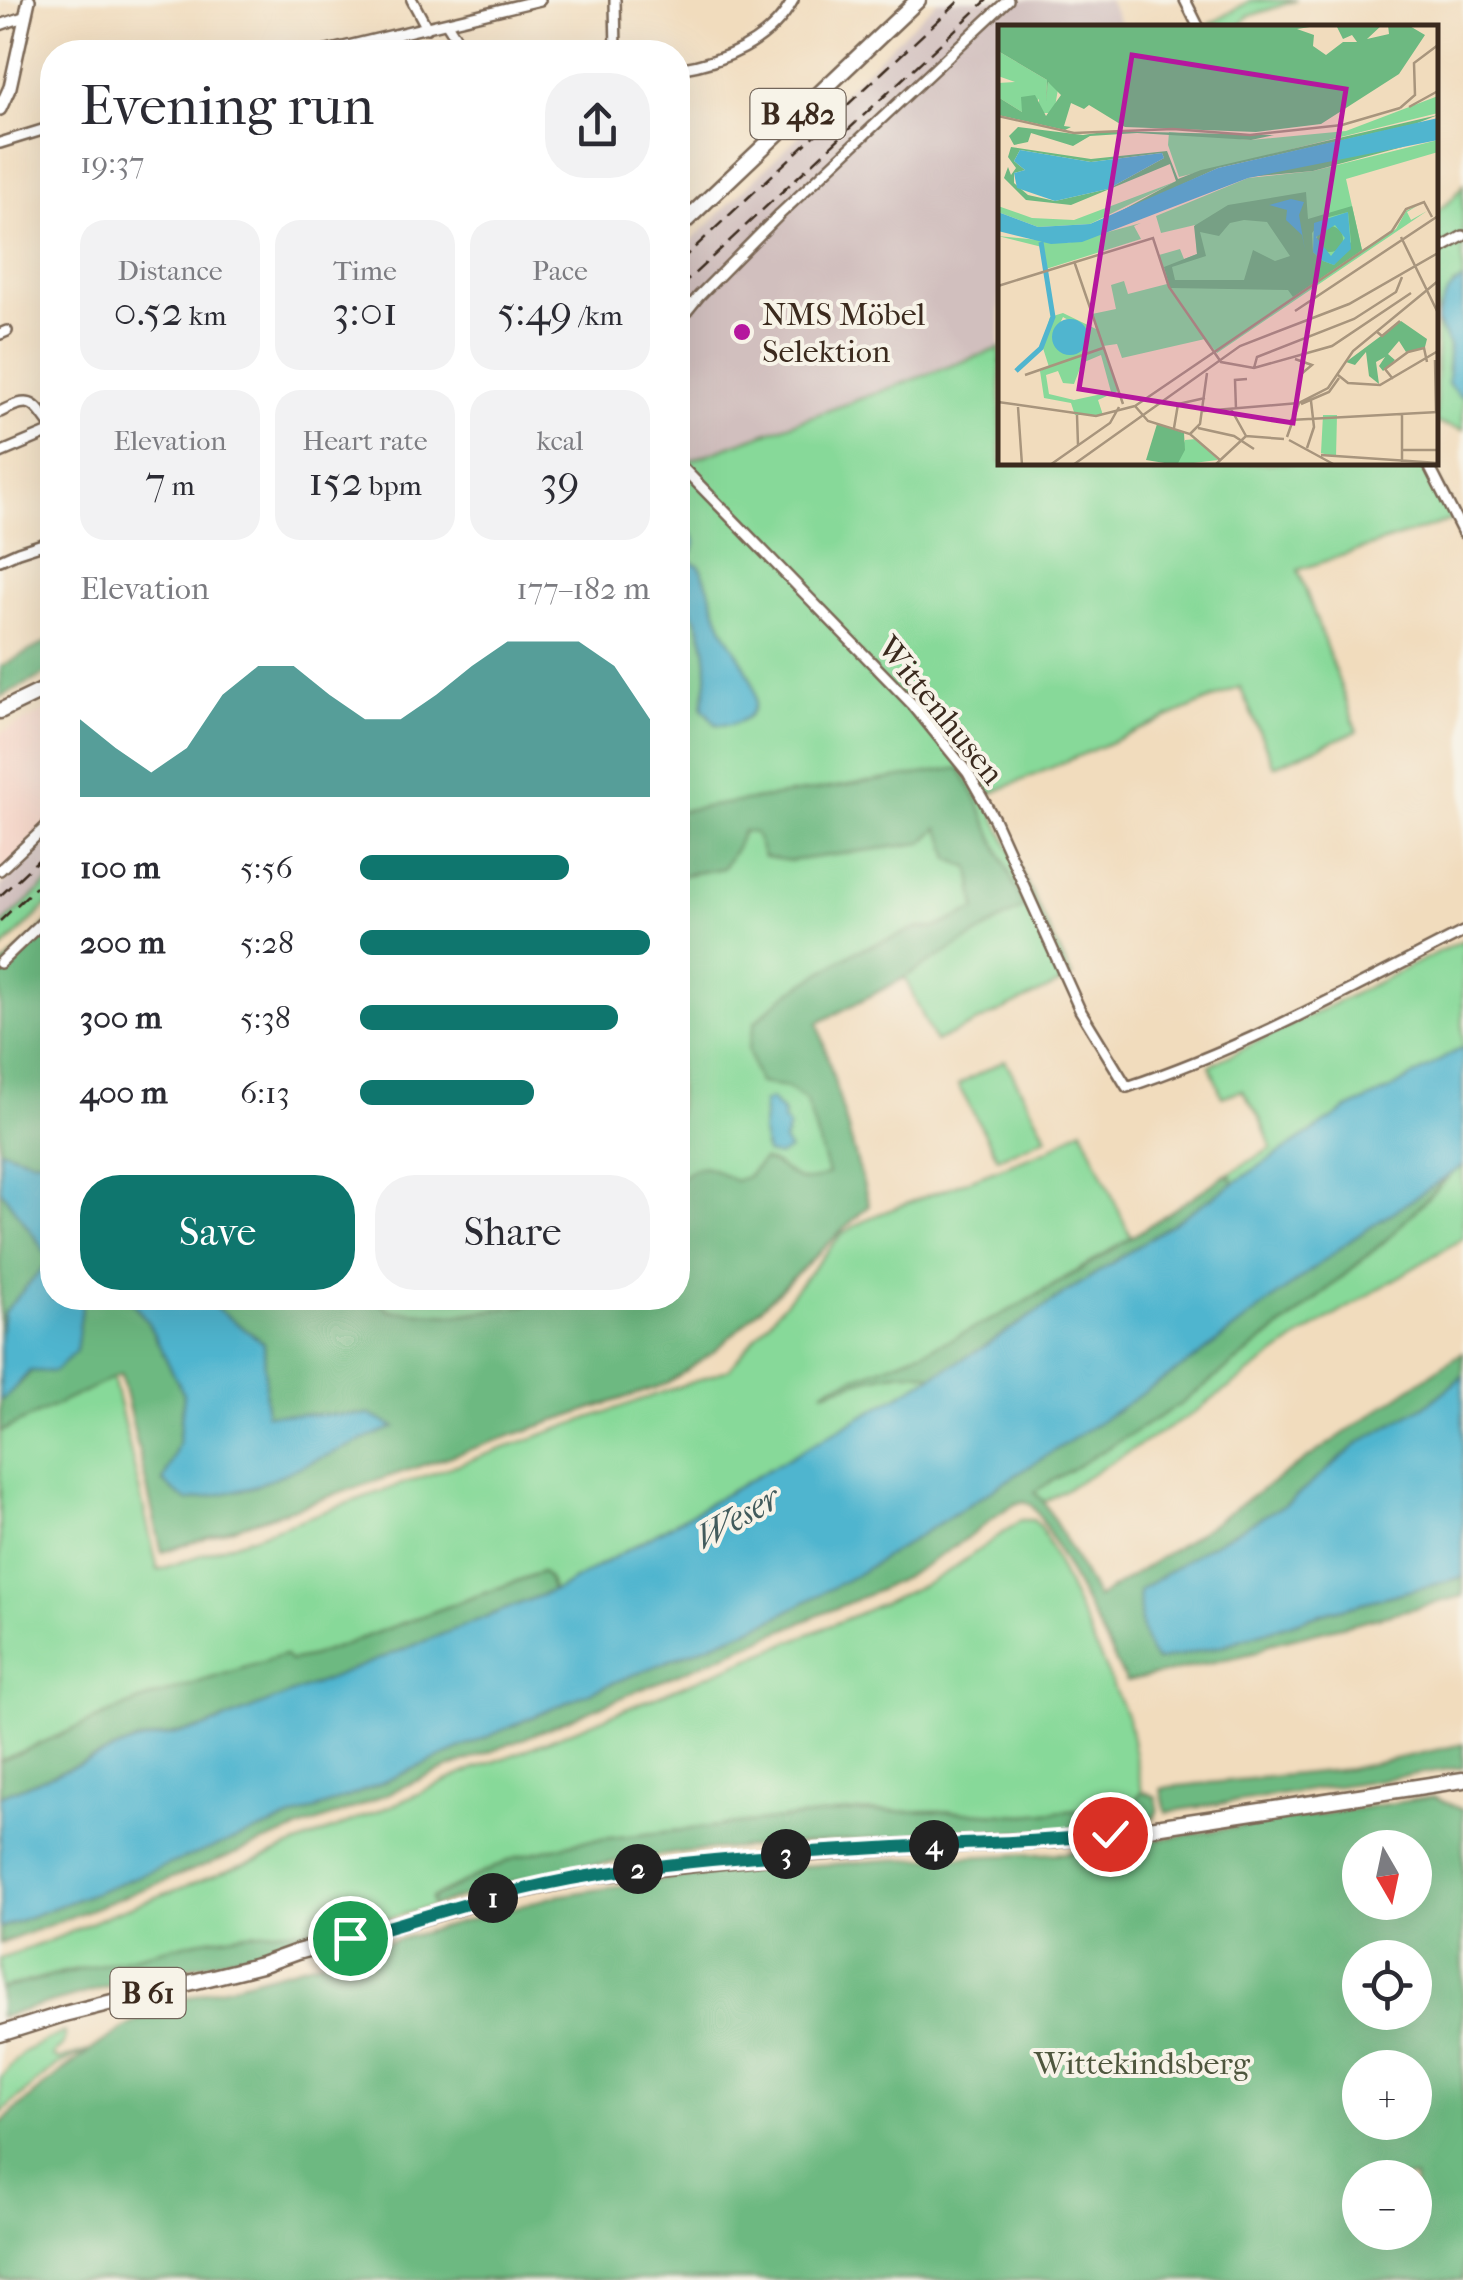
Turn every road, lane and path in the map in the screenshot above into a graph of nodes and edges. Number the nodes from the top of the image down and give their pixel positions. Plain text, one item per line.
1 (30, 0) edge
2 (412, 0) edge
3 (540, 0) edge
4 (616, 0) edge
5 (793, 0) edge
6 (918, 0) edge
7 (1008, 0) edge
8 (1185, 0) edge
9 (26, 16) junction
10 (447, 24) junction
11 (1198, 25) edge
12 (0, 26) edge
13 (427, 28) junction
14 (394, 37) junction
15 (380, 40) edge
16 (395, 40) edge
17 (457, 40) edge
18 (616, 40) edge
19 (690, 66) edge
20 (0, 109) edge
21 (40, 131) edge
22 (0, 143) edge
23 (690, 217) edge
24 (1463, 236) edge
25 (1438, 250) edge
26 (690, 307) edge
27 (0, 412) edge
28 (40, 412) edge
29 (40, 435) edge
30 (0, 453) edge
31 (1428, 465) edge
32 (690, 476) edge
33 (1463, 533) edge
34 (40, 545) edge
35 (0, 560) edge
36 (40, 692) edge
37 (0, 711) edge
38 (40, 832) edge
39 (0, 870) edge
40 (40, 925) edge
41 (1463, 932) edge
42 (0, 963) edge
43 (1463, 1780) edge
44 (0, 2031) edge

1 - 9 street
2 - 13 street
3 - 10 street
4 - 18 street
5 - 19 street
6 - 23 main road, B 482
7 - 26 street
8 - 11 street
9 - 12 street
9 - 20 street
10 - 13 street
10 - 17 street
13 - 14 street
14 - 15 street
14 - 16 street
21 - 22 street
24 - 25 street
27 - 28 street
29 - 30 street
31 - 33 street
32 - 41 street, Wittenhusen
34 - 35 street
36 - 37 main road
38 - 39 street
40 - 42 street
43 - 44 main road, B 61

